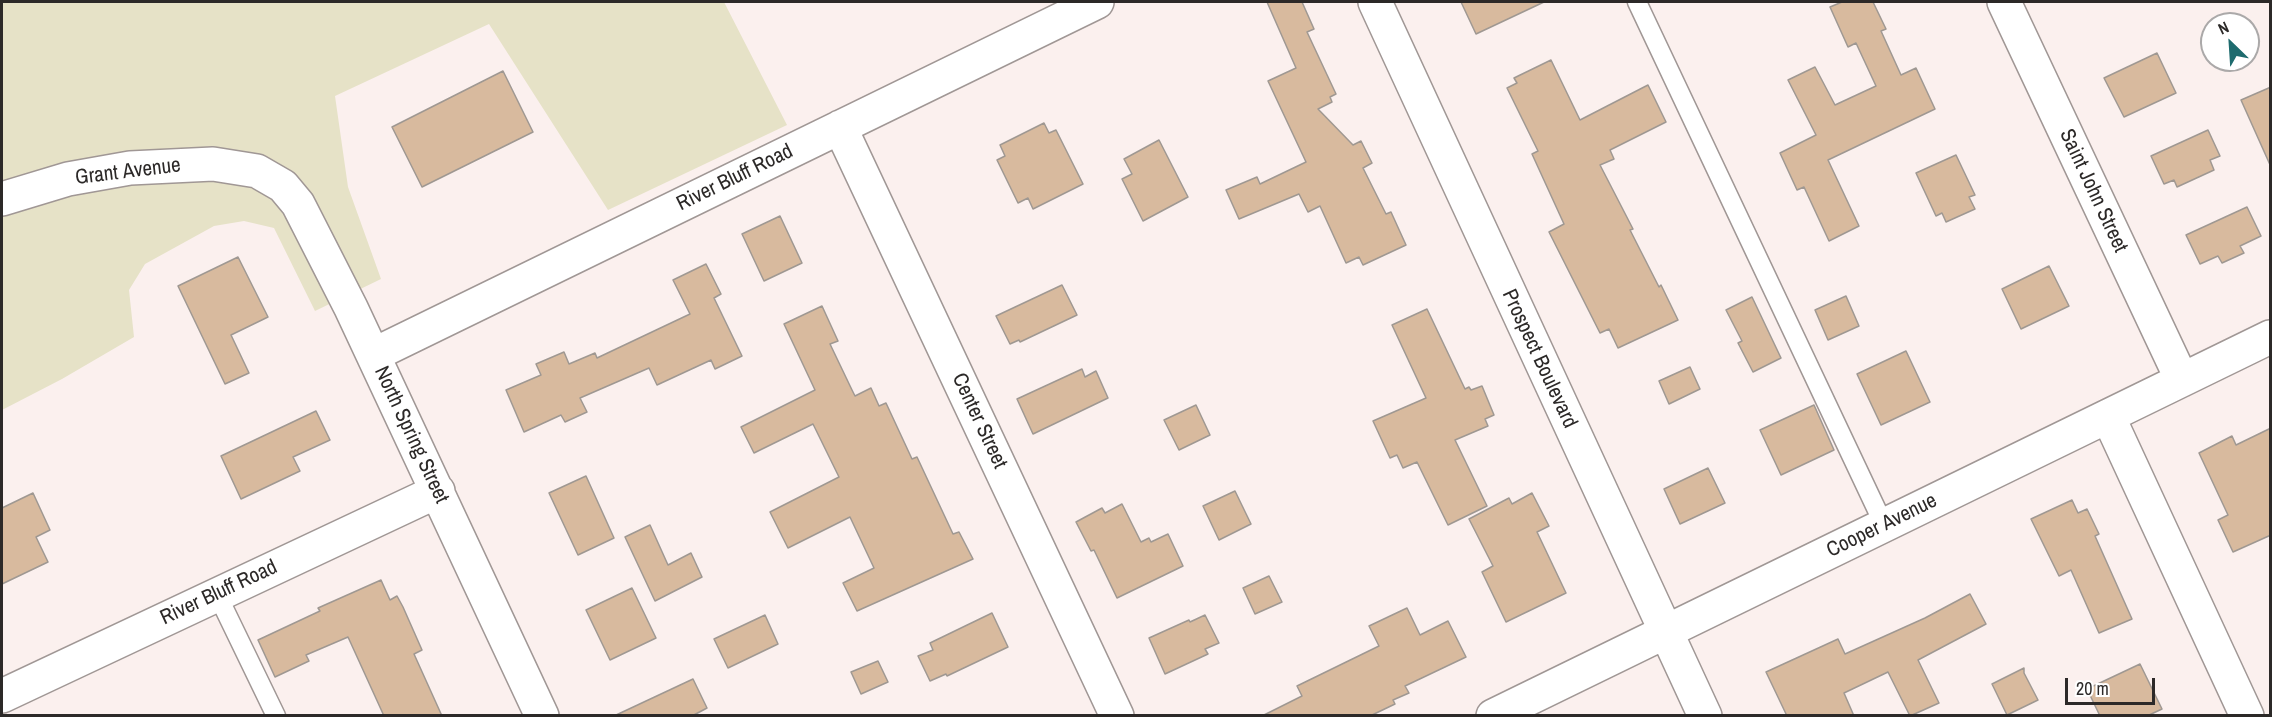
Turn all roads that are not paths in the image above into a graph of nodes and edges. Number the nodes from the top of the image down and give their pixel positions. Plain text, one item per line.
1 (1097, 2) edge
2 (1375, 2) edge
3 (1637, 2) edge
4 (2004, 2) edge
5 (840, 127) junction
6 (257, 171) joint
7 (2, 199) edge
8 (2271, 337) edge
9 (374, 355) junction
10 (2182, 380) junction
11 (2108, 416) junction
12 (438, 491) junction
13 (1884, 525) junction
14 (218, 594) junction
15 (1665, 632) junction
16 (2, 696) edge
17 (276, 716) edge
18 (542, 716) edge
19 (1117, 716) edge
20 (1493, 716) edge
21 (1705, 716) edge
22 (2247, 716) edge

1 - 5 street, River Bluff Road
2 - 15 street, Prospect Boulevard
3 - 13 lane
4 - 10 street, Saint John Street
5 - 9 street, River Bluff Road
5 - 19 street, Center Street
6 - 7 street, Grant Avenue
6 - 9 street, North Spring Street
8 - 10 street, Cooper Avenue
9 - 12 street, North Spring Street
10 - 11 street, Cooper Avenue
11 - 13 street, Cooper Avenue
11 - 22 street
12 - 14 street, River Bluff Road
12 - 18 street, North Spring Street
13 - 15 street, Cooper Avenue
14 - 16 street, River Bluff Road
14 - 17 lane
15 - 20 street, Cooper Avenue
15 - 21 street, Prospect Boulevard

